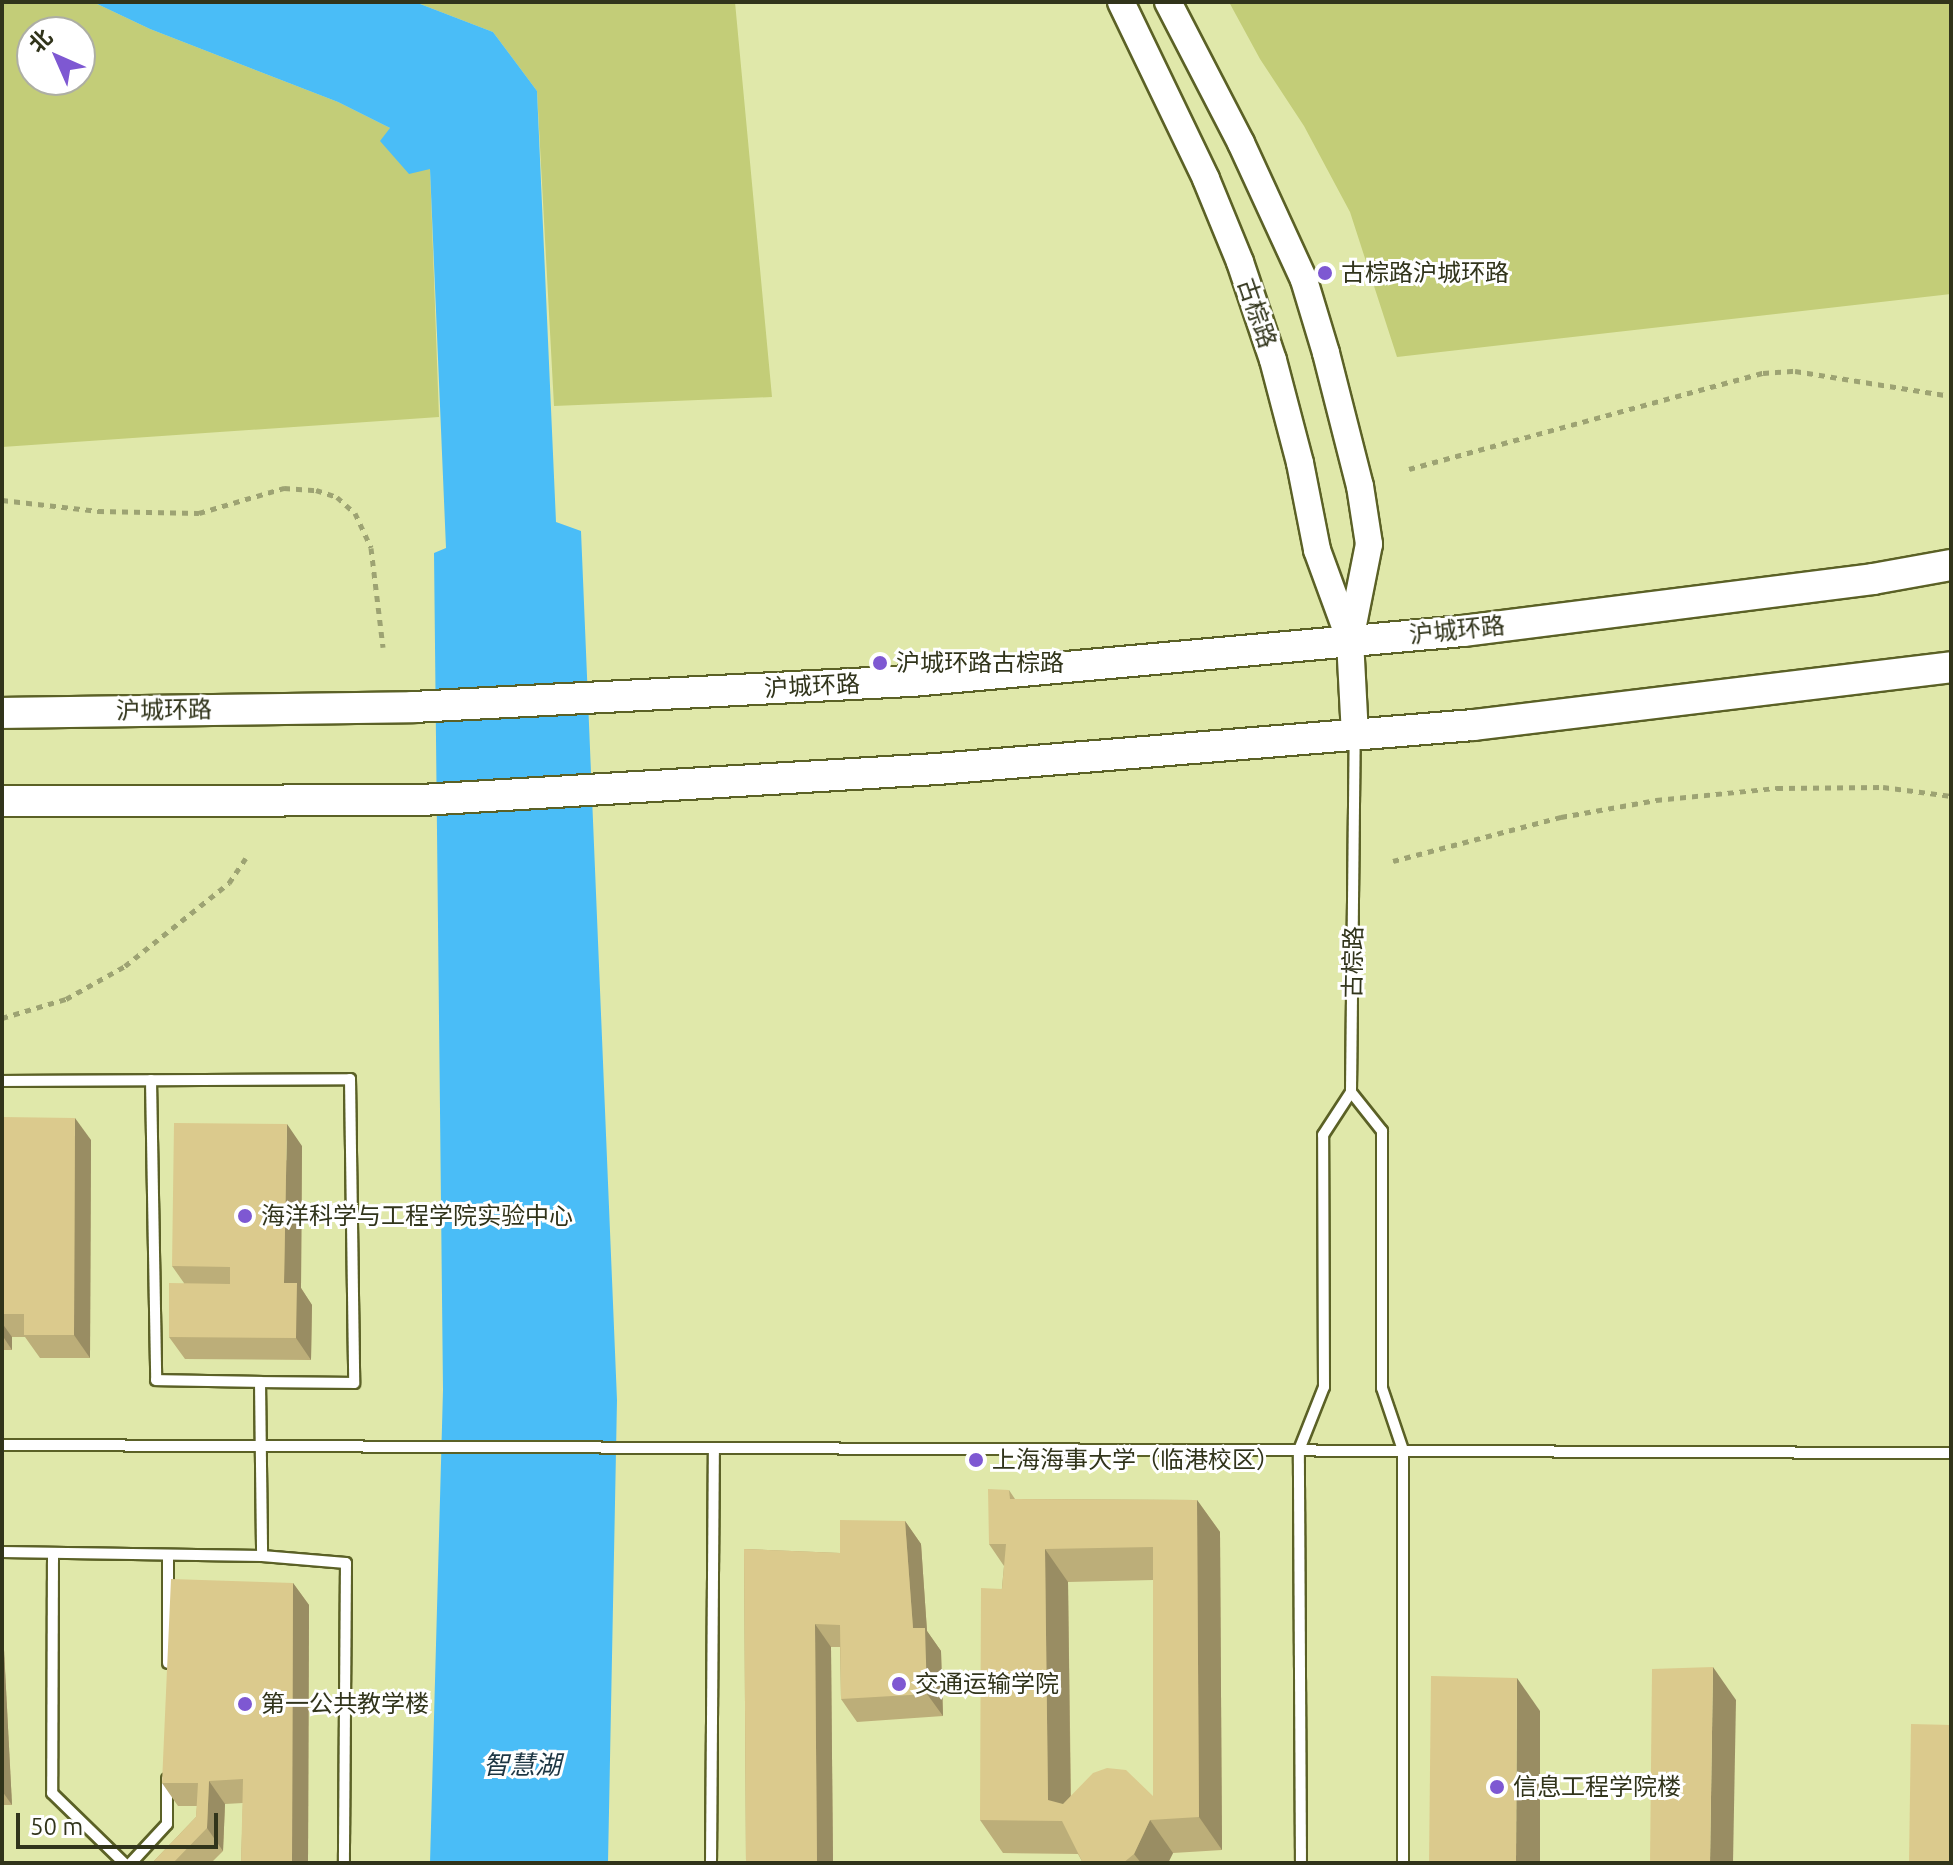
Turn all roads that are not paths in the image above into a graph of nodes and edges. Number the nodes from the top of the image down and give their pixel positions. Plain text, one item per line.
1 (1121, 2) edge
2 (1168, 2) edge
3 (1951, 565) edge
4 (1350, 640) junction
5 (1951, 667) edge
6 (2, 713) edge
7 (1355, 736) junction
8 (2, 801) edge
9 (151, 1080) junction
10 (2, 1081) edge
11 (1351, 1092) junction
12 (260, 1382) junction
13 (2, 1445) edge
14 (259, 1445) junction
15 (714, 1448) junction
16 (1299, 1450) junction
17 (1403, 1450) junction
18 (1951, 1453) edge
19 (2, 1552) edge
20 (53, 1554) junction
21 (168, 1555) junction
22 (262, 1556) junction
23 (168, 1681) edge
24 (167, 1761) edge
25 (124, 1863) edge
26 (131, 1863) edge
27 (344, 1863) edge
28 (711, 1863) edge
29 (1301, 1863) edge
30 (1403, 1863) edge

1 - 4 street, 古棕路
2 - 4 street, 古棕路
3 - 4 main road, 沪城环路
4 - 6 main road, 沪城环路
4 - 7 street, 古棕路
5 - 7 main road
7 - 8 main road
7 - 11 lane, 古棕路
9 - 10 lane
9 - 12 lane
9 - 12 lane
11 - 16 lane
11 - 17 lane
12 - 14 lane
13 - 14 lane
14 - 15 lane
14 - 22 lane
15 - 16 lane
15 - 28 lane
16 - 17 lane
16 - 29 lane
17 - 18 lane
17 - 30 lane
19 - 20 lane
20 - 21 lane
20 - 25 lane
21 - 22 lane
21 - 23 lane
22 - 27 lane
24 - 26 lane

